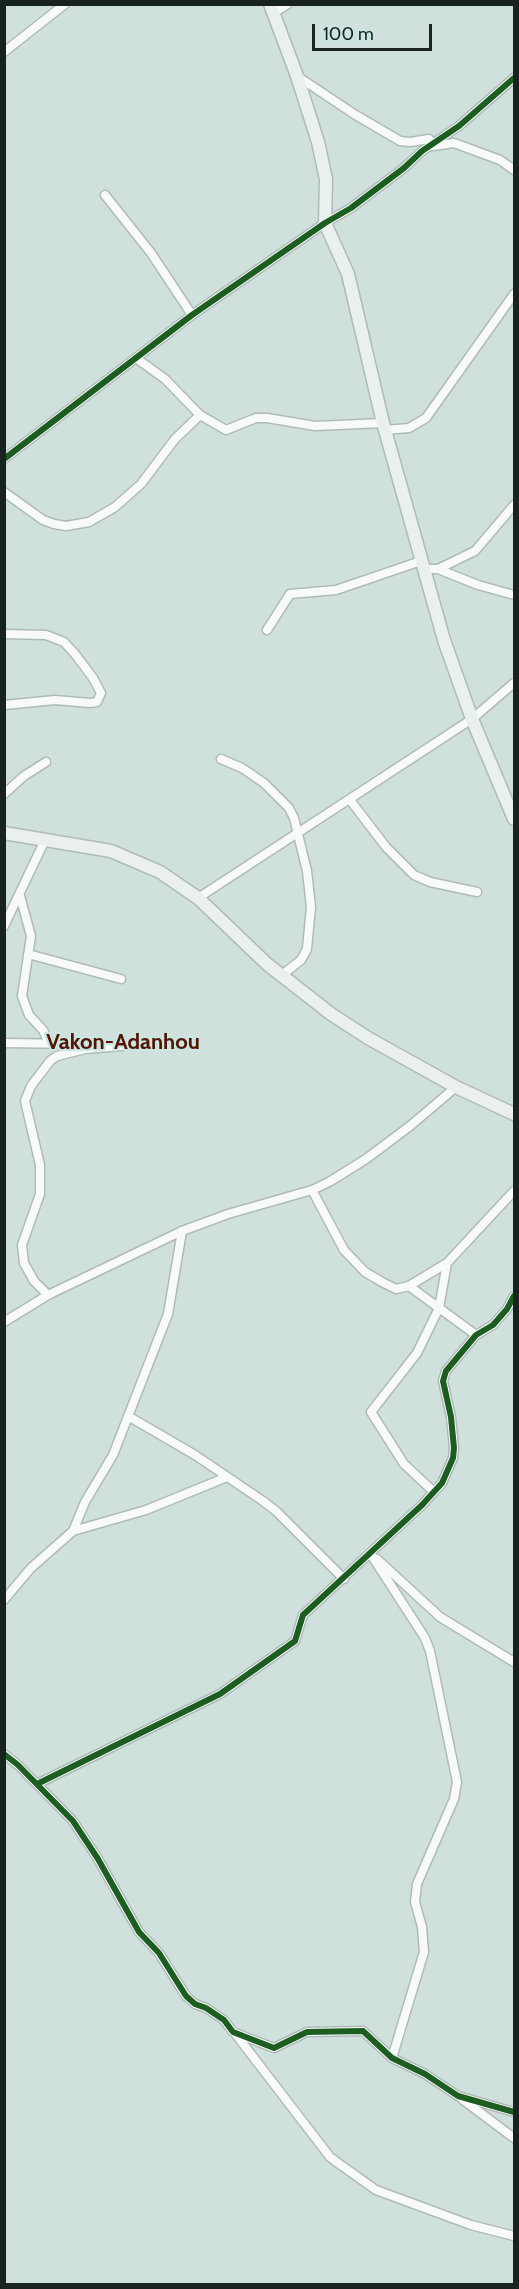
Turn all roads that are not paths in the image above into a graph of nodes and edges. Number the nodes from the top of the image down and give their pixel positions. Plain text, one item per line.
1 (65, 4) edge
2 (288, 4) edge
3 (272, 9) edge
4 (4, 52) edge
5 (297, 76) junction
6 (514, 78) edge
7 (433, 146) junction
8 (514, 170) edge
9 (105, 195) dead end
10 (325, 223) junction
11 (514, 294) edge
12 (192, 315) junction
13 (136, 358) junction
14 (200, 415) junction
15 (384, 426) junction
16 (4, 459) edge
17 (4, 492) edge
18 (514, 505) edge
19 (423, 565) junction
20 (438, 569) junction
21 (514, 595) edge
22 (267, 630) dead end
23 (4, 634) edge
24 (514, 683) edge
25 (4, 705) edge
26 (472, 719) junction
27 (221, 759) dead end
28 (46, 762) dead end
29 (4, 794) edge
30 (350, 800) junction
31 (514, 819) edge
32 (4, 833) edge
33 (297, 834) junction
34 (45, 840) junction
35 (477, 892) dead end
36 (20, 896) junction
37 (198, 898) junction
38 (4, 926) edge
39 (28, 954) junction
40 (282, 975) junction
41 (121, 980) dead end
42 (4, 1043) edge
43 (49, 1043) junction
44 (122, 1046) dead end
45 (91, 1048) junction
46 (456, 1086) junction
47 (514, 1114) edge
48 (312, 1190) junction
49 (514, 1191) edge
50 (182, 1231) junction
51 (447, 1263) junction
52 (409, 1286) junction
53 (48, 1295) junction
54 (514, 1296) edge
55 (439, 1308) junction
56 (4, 1322) edge
57 (476, 1335) junction
58 (128, 1416) junction
59 (227, 1476) junction
60 (434, 1492) junction
61 (74, 1531) junction
62 (370, 1553) junction
63 (344, 1579) junction
64 (4, 1600) edge
65 (514, 1662) edge
66 (4, 1755) edge
67 (37, 1784) junction
68 (233, 2032) junction
69 (392, 2058) junction
70 (458, 2096) junction
71 (514, 2112) edge
72 (514, 2138) edge
73 (514, 2236) edge

1 - 4 street
2 - 3 street
3 - 5 main road
5 - 7 street
5 - 10 main road
6 - 7 street
7 - 8 street
7 - 10 street
9 - 12 street
10 - 12 street
10 - 15 main road
11 - 15 street
12 - 13 street
13 - 14 street
13 - 16 street
14 - 15 street
14 - 17 street
15 - 19 main road
18 - 20 street
19 - 20 street
19 - 22 street
19 - 26 main road
20 - 21 street
23 - 25 street
24 - 26 street
26 - 30 street
26 - 31 main road
27 - 33 street
28 - 29 street
30 - 33 street
30 - 35 street
32 - 34 main road
33 - 37 street
33 - 40 street
34 - 36 street
34 - 37 main road
36 - 38 street
36 - 39 street
37 - 40 main road
39 - 41 street
39 - 43 street
40 - 46 main road
42 - 43 street
43 - 45 street
44 - 45 street
45 - 53 street
46 - 47 main road
46 - 48 street
48 - 50 street
48 - 52 street
49 - 51 street
50 - 53 street
50 - 58 street
51 - 52 street
51 - 55 street
52 - 55 street
53 - 56 street
54 - 57 street
55 - 57 street
55 - 60 street
57 - 60 street
58 - 59 street
58 - 61 street
59 - 61 street
59 - 63 street
60 - 62 street
61 - 64 street
62 - 63 street
62 - 65 street
62 - 69 street
63 - 67 street
66 - 67 street
67 - 68 street
68 - 69 street
68 - 73 street
69 - 70 street
70 - 71 street
70 - 72 street

